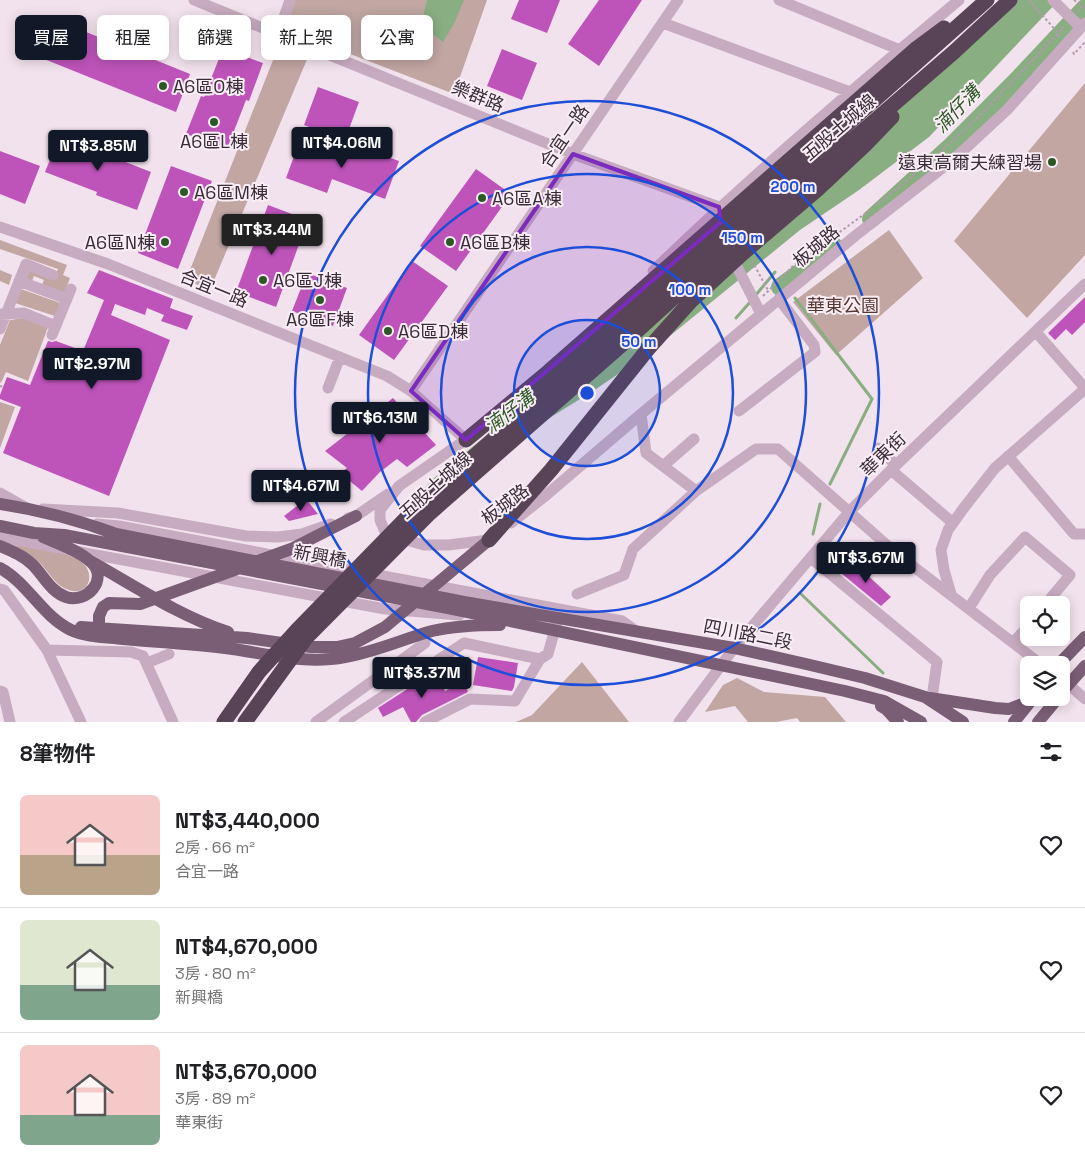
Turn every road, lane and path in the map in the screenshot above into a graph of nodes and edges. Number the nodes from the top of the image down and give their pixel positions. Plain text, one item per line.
1 (194, 0) edge
2 (290, 0) edge
3 (678, 0) edge
4 (779, 0) edge
5 (959, 0) edge
6 (980, 0) edge
7 (987, 0) edge
8 (1010, 0) edge
9 (1029, 0) edge
10 (1053, 0) edge
11 (1074, 0) edge
12 (1084, 6) edge
13 (285, 15) edge
14 (1076, 21) edge
15 (663, 23) junction
16 (261, 27) edge
17 (1058, 33) junction
18 (900, 50) junction
19 (954, 52) junction
20 (342, 60) edge
21 (850, 92) junction
22 (573, 154) junction
23 (719, 208) junction
24 (0, 227) edge
25 (53, 274) dead end
26 (19, 281) junction
27 (1085, 284) edge
28 (779, 299) junction
29 (755, 301) junction
30 (3, 314) edge
31 (761, 314) junction
32 (0, 329) edge
33 (1036, 332) junction
34 (340, 357) junction
35 (328, 388) dead end
36 (1085, 389) edge
37 (410, 391) junction
38 (739, 411) dead end
39 (641, 414) junction
40 (694, 439) dead end
41 (466, 440) junction
42 (878, 448) dead end
43 (1008, 456) junction
44 (663, 466) junction
45 (893, 468) junction
46 (399, 486) junction
47 (696, 490) junction
48 (0, 493) edge
49 (0, 504) edge
50 (29, 509) junction
51 (850, 511) junction
52 (356, 516) junction
53 (952, 524) junction
54 (0, 526) edge
55 (117, 530) junction
56 (34, 532) junction
57 (1085, 534) edge
58 (0, 537) edge
59 (489, 540) junction
60 (0, 546) edge
61 (810, 558) junction
62 (89, 560) junction
63 (0, 568) edge
64 (0, 589) edge
65 (577, 594) dead end
66 (951, 594) junction
67 (1052, 596) edge
68 (969, 608) junction
69 (517, 610) joint
70 (556, 614) junction
71 (486, 617) junction
72 (505, 621) joint
73 (530, 626) junction
74 (99, 632) junction
75 (1020, 635) edge
76 (1085, 636) edge
77 (247, 638) junction
78 (425, 643) dead end
79 (1013, 643) junction
80 (734, 648) junction
81 (46, 650) junction
82 (169, 654) dead end
83 (1030, 656) edge
84 (1066, 656) edge
85 (540, 659) junction
86 (146, 663) junction
87 (722, 664) junction
88 (1085, 666) edge
89 (1070, 682) edge
90 (0, 691) edge
91 (1070, 691) edge
92 (864, 695) junction
93 (928, 697) junction
94 (1085, 699) edge
95 (1020, 704) edge
96 (1026, 706) edge
97 (1051, 706) edge
98 (6, 719) edge
99 (80, 722) edge
100 (174, 722) edge
101 (224, 722) edge
102 (245, 722) edge
103 (316, 722) edge
104 (344, 722) edge
105 (425, 722) edge
106 (679, 722) edge
107 (898, 722) edge
108 (921, 722) edge
109 (962, 722) edge
110 (1014, 722) edge
111 (1038, 722) edge

1 - 16 street, 樂群路
2 - 13 street
3 - 15 street, 合宜一路
4 - 18 street
5 - 18 street, 板城路
6 - 41 highway
7 - 101 highway, 五股土城線
8 - 19 highway, 五股土城線
9 - 17 path
10 - 14 street
11 - 12 path
12 - 14 path
14 - 17 path
14 - 28 street, 板城路
15 - 21 street
15 - 22 street, 合宜一路
17 - 29 path
18 - 21 street, 板城路
19 - 59 highway
19 - 102 highway, 五股土城線
20 - 22 street, 樂群路
21 - 23 street, 板城路
22 - 23 street, 樂群路
22 - 37 street, 合宜一路
23 - 29 street
23 - 41 street, 板城路
24 - 34 street, 合宜一路
25 - 26 street
26 - 30 street
26 - 30 street
27 - 33 street, 華東街
28 - 31 street, 板城路
28 - 38 street
29 - 31 street
30 - 32 street
31 - 39 street, 板城路
33 - 36 street
33 - 45 street, 華東街
34 - 35 street
34 - 37 street, 合宜一路
36 - 43 street
37 - 41 street, 合宜一路
39 - 44 street
39 - 59 street, 板城路
40 - 44 street
41 - 46 street, 板城路
42 - 45 street
43 - 53 street
43 - 57 street
44 - 47 street
45 - 51 street, 華東街
45 - 53 street
46 - 52 street
46 - 59 street, 板城路
47 - 51 street
47 - 65 street
48 - 50 street
49 - 50 main road, 新興橋
50 - 52 street
50 - 55 main road, 新興橋
51 - 61 street, 華東街
51 - 66 street
52 - 74 main road
53 - 66 street
54 - 56 main road
55 - 69 main road, 新興橋
55 - 70 street
56 - 62 main road
56 - 71 main road, 新興橋
58 - 71 street
59 - 77 main road
60 - 62 main road
61 - 80 street, 華東街
61 - 93 street
62 - 77 main road
63 - 74 main road
64 - 81 street
66 - 68 street
67 - 68 street
68 - 79 street
69 - 70 main road, 四川路二段
70 - 73 main road, 四川路二段
70 - 80 main road, 四川路二段
70 - 85 street
70 - 87 main road, 四川路二段
71 - 72 main road, 新興橋
72 - 73 main road, 四川路二段
73 - 74 main road
74 - 77 main road
75 - 79 street
76 - 84 main road
78 - 103 street
79 - 83 street
80 - 87 street, 華東街
80 - 93 main road, 四川路二段
81 - 86 street
81 - 99 street
82 - 86 street
85 - 104 street
85 - 105 street
86 - 100 street
87 - 92 main road, 四川路二段
87 - 106 street, 華東街
88 - 89 main road
90 - 98 street
91 - 94 street
92 - 107 main road
92 - 108 main road, 四川路二段
93 - 95 main road
93 - 109 main road, 四川路二段
96 - 110 main road
97 - 111 main road

